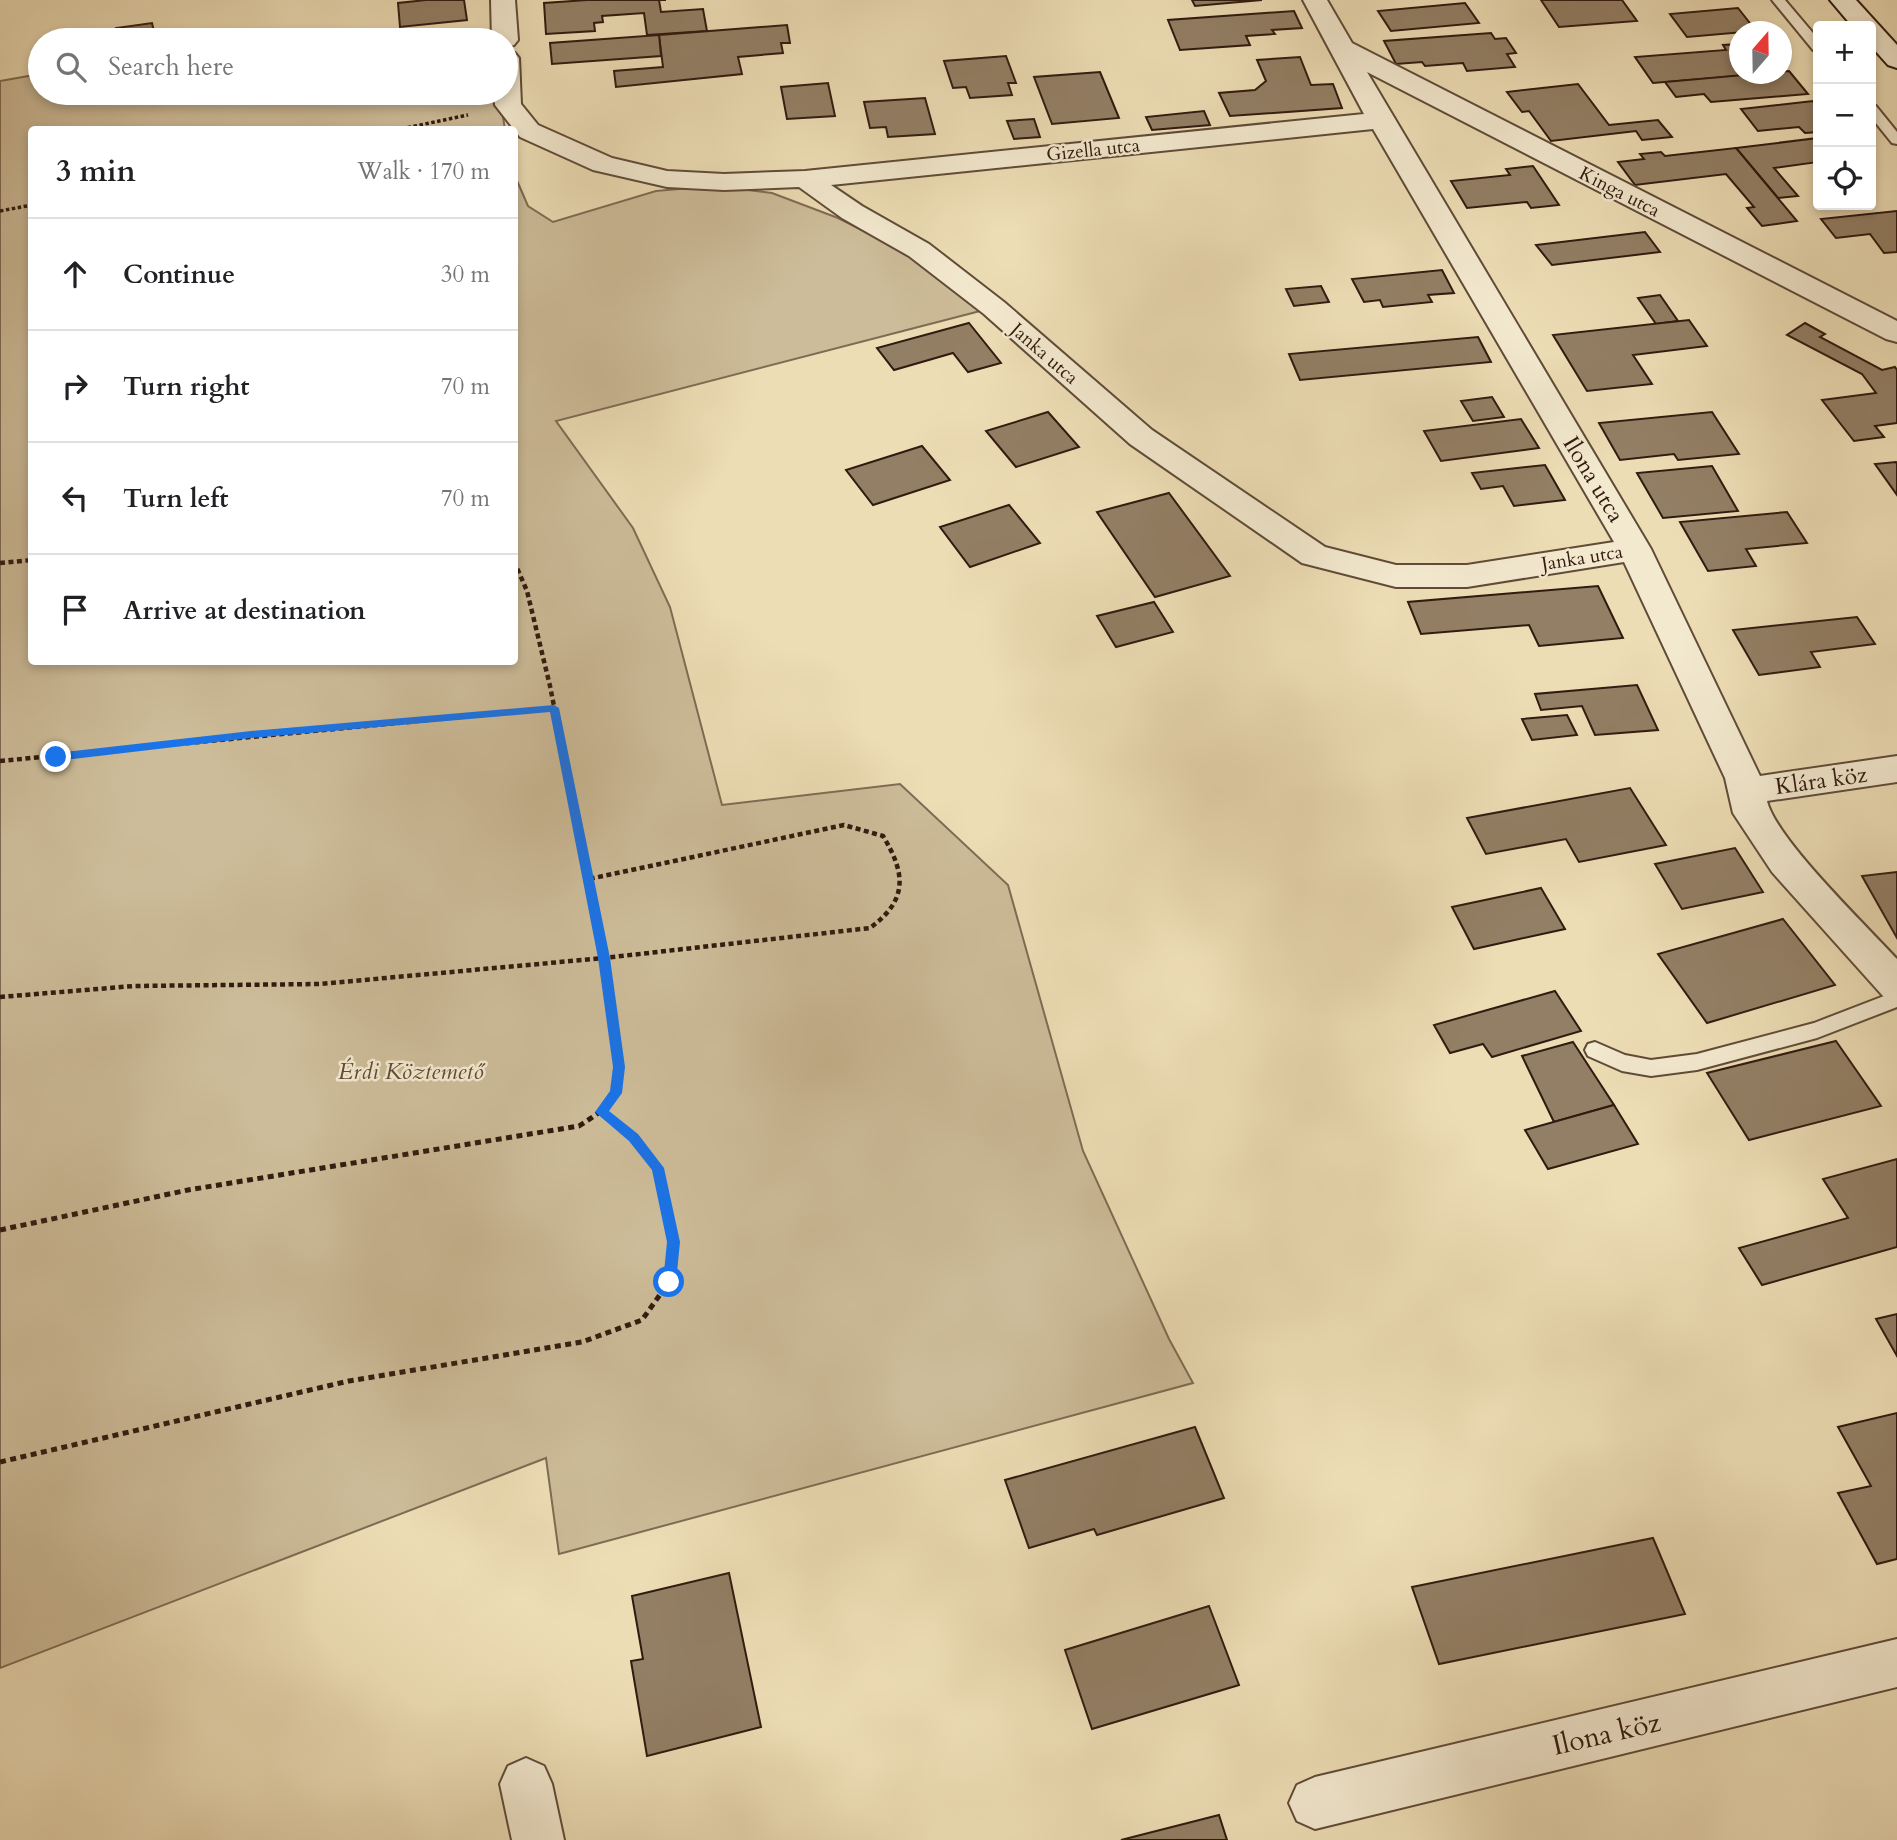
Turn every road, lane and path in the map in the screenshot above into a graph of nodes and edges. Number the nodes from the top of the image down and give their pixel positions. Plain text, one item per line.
1 (503, 0) edge
2 (1315, 0) edge
3 (1778, 0) edge
4 (1842, 0) edge
5 (1861, 21) edge
6 (504, 28) edge
7 (1876, 37) edge
8 (1813, 41) edge
9 (1343, 49) junction
10 (1897, 60) edge
11 (508, 105) edge
12 (468, 115) dead end
13 (1876, 115) edge
14 (1381, 120) junction
15 (415, 126) edge
16 (1897, 140) edge
17 (805, 178) junction
18 (28, 206) edge
19 (0, 211) edge
20 (1897, 332) edge
21 (1635, 549) junction
22 (28, 560) edge
23 (0, 563) edge
24 (518, 570) edge
25 (554, 708) junction
26 (0, 761) edge
27 (1897, 769) edge
28 (1745, 791) junction
29 (589, 879) junction
30 (604, 958) junction
31 (1897, 985) edge
32 (0, 997) edge
33 (1897, 999) edge
34 (1595, 1051) dead end
35 (601, 1112) junction
36 (0, 1230) edge
37 (0, 1462) edge
38 (1897, 1664) edge
39 (526, 1784) dead end
40 (1315, 1803) dead end
41 (538, 1840) edge

1 - 6 street
2 - 9 street, Ilona utca
3 - 8 lane
4 - 5 street
7 - 10 street
9 - 14 street, Ilona utca
9 - 20 street, Kinga utca
11 - 17 street
12 - 15 path
13 - 16 lane
14 - 17 street, Gizella utca
14 - 21 street, Ilona utca
17 - 21 street, Janka utca
18 - 19 path
21 - 28 street, Ilona utca
22 - 23 path
24 - 25 path
25 - 26 path
25 - 29 path
27 - 28 street, Klára köz
28 - 31 street, Ilona utca
29 - 30 path
29 - 30 path
30 - 32 path
30 - 35 path
33 - 34 lane
35 - 36 path
35 - 37 path
38 - 40 street, Ilona köz
39 - 41 street

